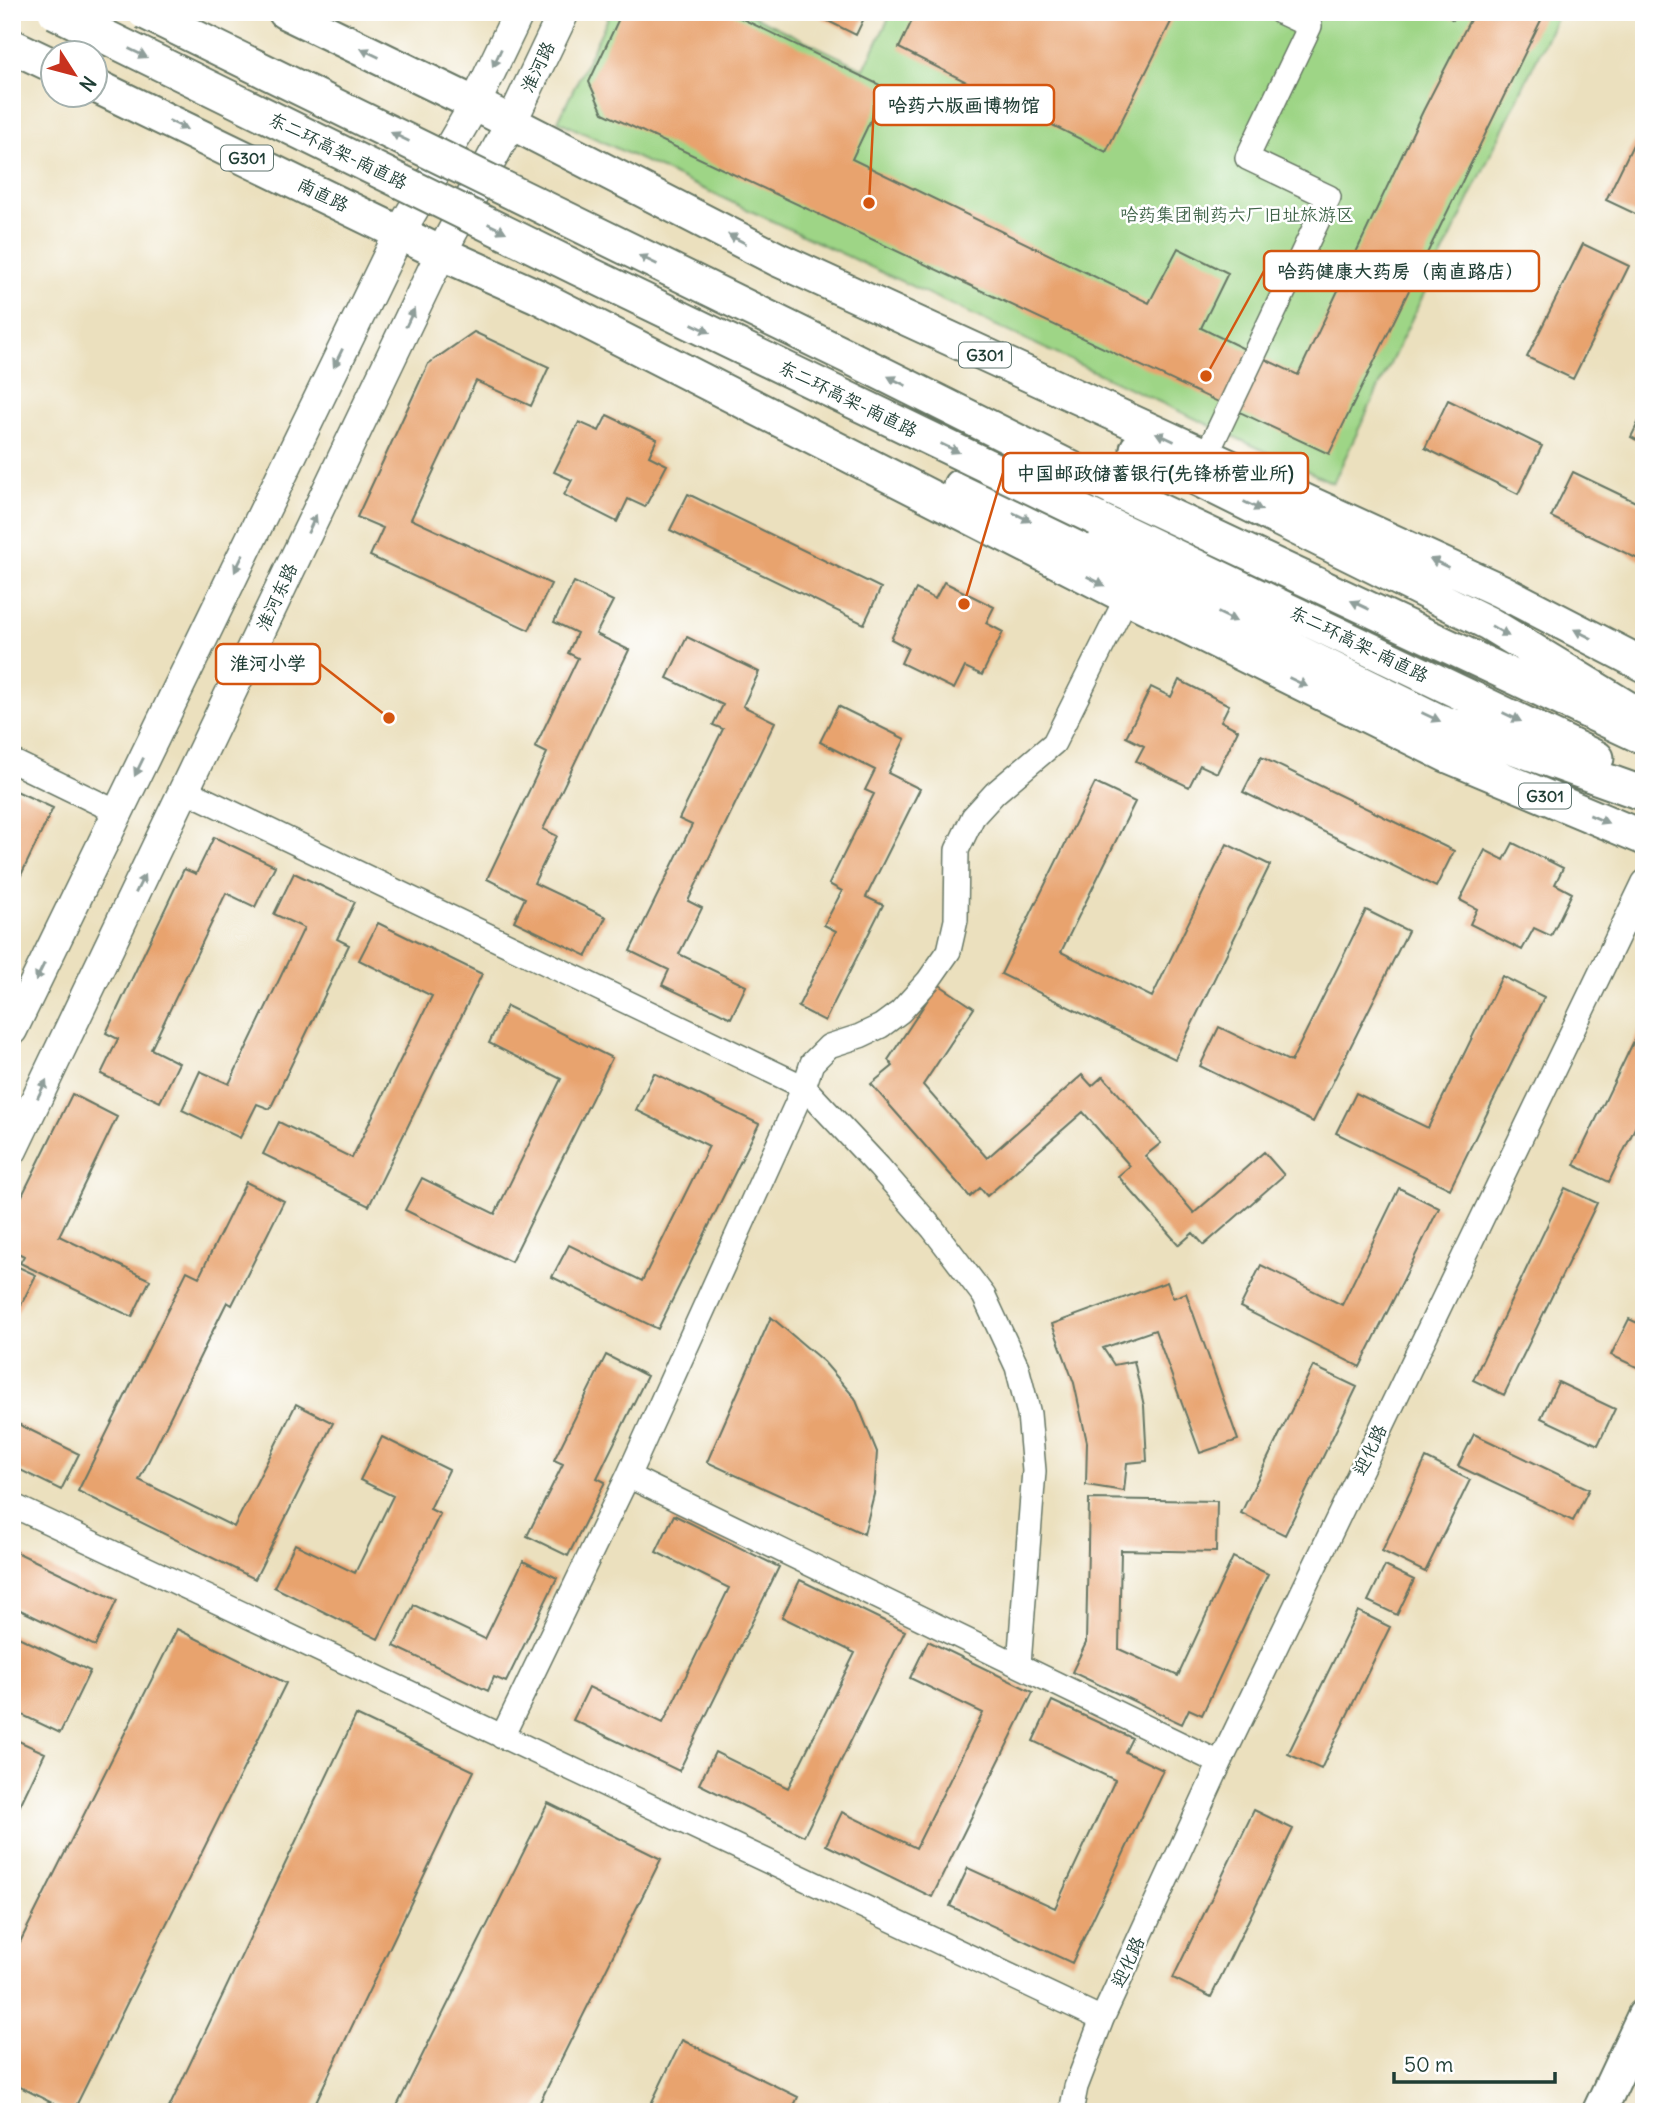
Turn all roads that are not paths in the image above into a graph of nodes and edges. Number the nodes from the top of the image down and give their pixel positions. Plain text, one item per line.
1 (55, 12) edge
2 (144, 12) edge
3 (285, 12) edge
4 (519, 12) edge
5 (564, 12) edge
6 (1280, 12) edge
7 (12, 46) edge
8 (38, 58) edge
9 (108, 92) edge
10 (475, 104) junction
11 (511, 123) junction
12 (400, 232) junction
13 (441, 253) junction
14 (779, 260) junction
15 (537, 296) junction
16 (1206, 456) junction
17 (1127, 597) junction
18 (1644, 665) edge
19 (1644, 718) edge
20 (1644, 737) edge
21 (12, 761) edge
22 (1644, 781) edge
23 (185, 790) junction
24 (1644, 794) edge
25 (117, 812) junction
26 (1644, 838) edge
27 (1644, 882) edge
28 (12, 1030) edge
29 (804, 1087) junction
30 (12, 1150) edge
31 (628, 1476) junction
32 (12, 1504) edge
33 (1019, 1664) junction
34 (502, 1737) junction
35 (1220, 1763) junction
36 (1644, 2016) edge
37 (1102, 2019) junction
38 (1071, 2112) edge
39 (1599, 2112) edge

1 -> 22 highway, 东二环高架-南直路, bridge
20 -> 2 highway, 东二环高架-南直路, bridge
10 -> 3 highway, G301
4 -> 10 main road
5 - 11 main road, 淮河路
6 - 16 street
7 - 8 highway
9 -> 12 highway, 南直路 / G301
10 - 11 highway, G301
10 - 12 main road
11 - 13 main road, 淮河东路
14 -> 11 highway, G301
12 - 13 highway, G301
12 -> 25 main road
13 - 15 highway, G301
23 -> 13 main road, 淮河东路
16 -> 14 highway, G301
14 -> 19 highway
15 -> 17 highway, G301
15 -> 24 highway
18 -> 16 highway, G301
17 -> 26 highway, G301
17 - 29 street
21 - 25 street
23 - 29 street
30 -> 23 main road, 淮河东路
25 -> 28 main road
27 - 35 street, 迎化路
29 - 31 street
29 - 33 street
31 - 33 street
31 - 34 street
32 - 34 street
33 - 35 street
34 - 37 street
35 - 37 street, 迎化路
36 - 39 highway
37 - 38 street, 迎化路

